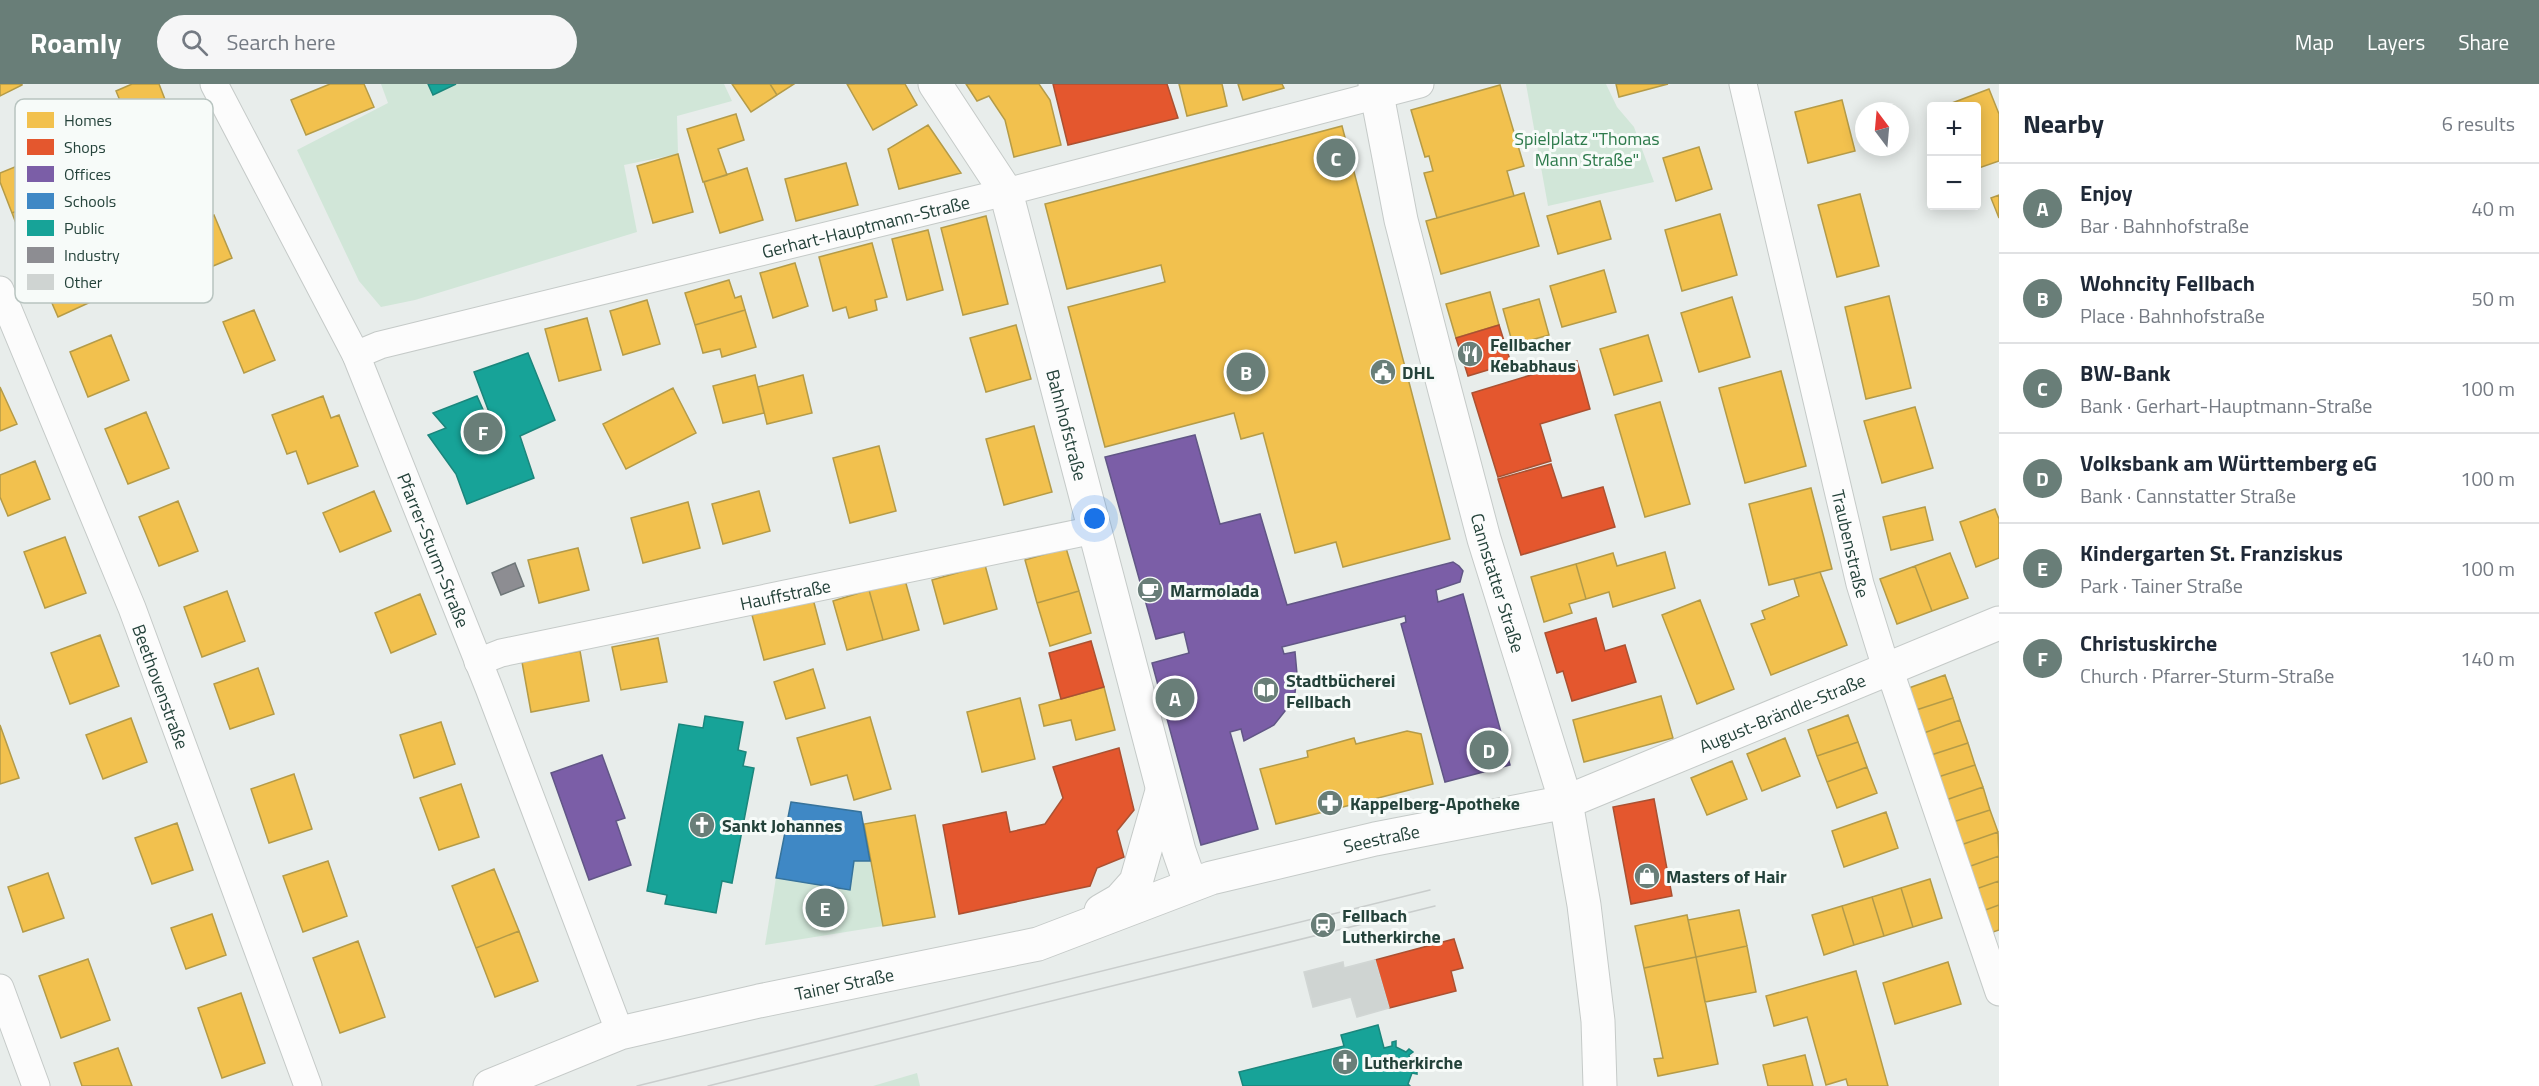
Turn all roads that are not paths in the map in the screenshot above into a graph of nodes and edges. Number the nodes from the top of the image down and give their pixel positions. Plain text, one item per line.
1 (214, 84) edge
2 (935, 84) edge
3 (1420, 84) edge
4 (1743, 84) edge
5 (1376, 90) edge
6 (1006, 192) junction
7 (0, 290) edge
8 (356, 355) junction
9 (1094, 530) junction
10 (1999, 623) edge
11 (478, 662) junction
12 (1887, 671) junction
13 (1162, 789) junction
14 (1566, 802) junction
15 (1199, 882) junction
16 (1077, 930) junction
17 (1998, 984) edge
18 (0, 988) edge
19 (620, 1033) junction
20 (36, 1086) edge
21 (308, 1086) edge
22 (490, 1086) edge
23 (1600, 1086) edge

1 - 8 street, Pfarrer-Sturm-Straße
2 - 6 street, Bahnhofstraße
3 - 5 street, Gerhart-Hauptmann-Straße
4 - 12 street, Traubenstraße
5 - 6 street, Gerhart-Hauptmann-Straße
5 - 14 street, Cannstatter Straße
6 - 8 street, Gerhart-Hauptmann-Straße
6 - 9 street, Bahnhofstraße
7 - 21 street, Beethovenstraße
8 - 11 street, Pfarrer-Sturm-Straße
9 - 11 street, Hauffstraße
9 - 13 street, Bahnhofstraße
10 - 12 street, August-Brändle-Straße
11 - 19 street, Pfarrer-Sturm-Straße
12 - 14 street, August-Brändle-Straße
12 - 17 street, Traubenstraße
13 - 15 street, Bahnhofstraße
13 - 16 street
14 - 15 street, Seestraße
14 - 23 street, Cannstatter Straße
15 - 16 street, Tainer Straße
16 - 19 street, Tainer Straße
18 - 20 street
19 - 22 street, Tainer Straße

